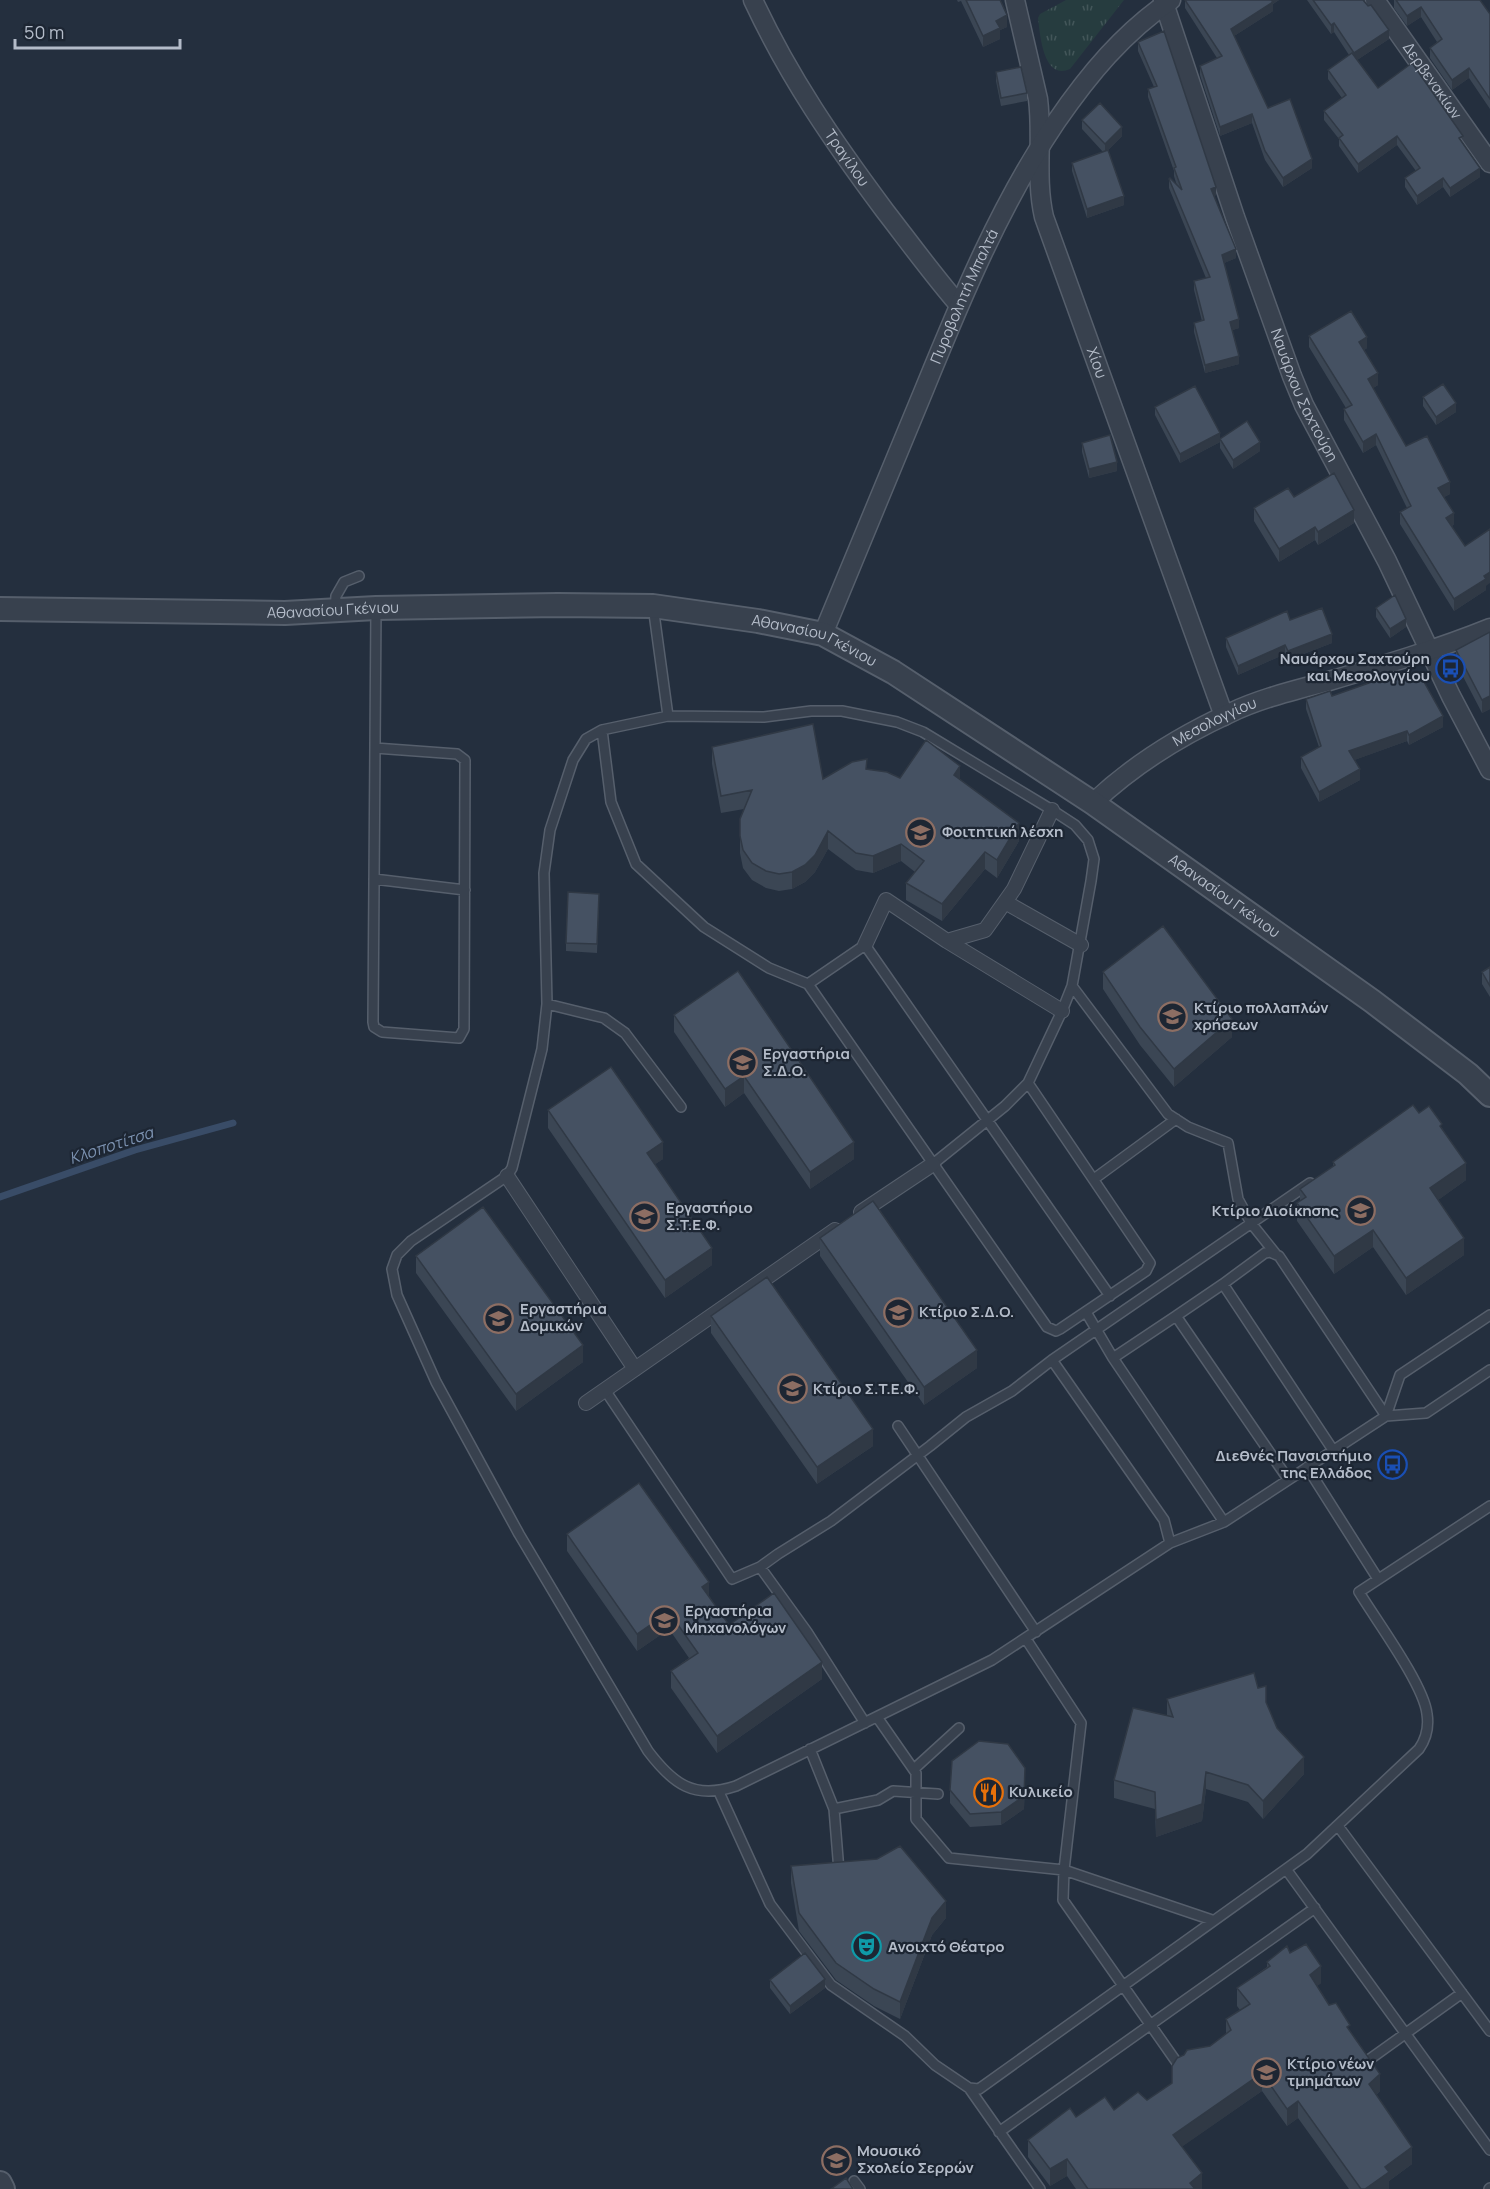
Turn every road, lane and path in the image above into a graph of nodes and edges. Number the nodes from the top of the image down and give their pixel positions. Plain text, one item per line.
1 (753, 0) edge
2 (1016, 0) edge
3 (1375, 0) edge
4 (1166, 2) edge
5 (1040, 146) junction
6 (1490, 163) edge
7 (958, 305) junction
8 (359, 576) dead end
9 (653, 606) junction
10 (376, 608) junction
11 (0, 609) edge
12 (335, 611) junction
13 (1490, 628) edge
14 (823, 634) junction
15 (1429, 651) junction
16 (668, 716) junction
17 (1224, 716) junction
18 (602, 730) junction
19 (375, 748) junction
20 (1490, 770) edge
21 (1092, 803) junction
22 (1052, 810) junction
23 (374, 879) junction
24 (465, 890) junction
25 (1005, 902) junction
26 (947, 941) junction
27 (865, 945) junction
28 (1081, 945) junction
29 (808, 984) junction
30 (1072, 986) junction
31 (548, 1004) junction
32 (1062, 1011) junction
33 (1028, 1083) junction
34 (1490, 1095) edge
35 (681, 1107) dead end
36 (1176, 1119) junction
37 (987, 1120) junction
38 (933, 1164) junction
39 (1323, 1174) edge
40 (507, 1176) junction
41 (1094, 1179) junction
42 (1251, 1223) junction
43 (1275, 1253) junction
44 (1223, 1284) junction
45 (1110, 1296) junction
46 (1086, 1312) junction
47 (1490, 1315) edge
48 (1176, 1316) junction
49 (1096, 1329) junction
50 (1113, 1358) junction
51 (1052, 1360) junction
52 (635, 1369) junction
53 (1490, 1370) edge
54 (605, 1390) junction
55 (586, 1403) dead end
56 (1386, 1416) junction
57 (898, 1426) dead end
58 (1334, 1450) junction
59 (918, 1455) junction
60 (1307, 1467) junction
61 (1288, 1479) junction
62 (1490, 1506) edge
63 (1224, 1522) junction
64 (1170, 1543) junction
65 (760, 1567) junction
66 (1378, 1580) junction
67 (1036, 1632) junction
68 (1026, 1639) junction
69 (877, 1717) junction
70 (865, 1723) junction
71 (959, 1728) dead end
72 (810, 1749) junction
73 (914, 1768) junction
74 (719, 1792) junction
75 (917, 1793) junction
76 (938, 1794) dead end
77 (834, 1809) junction
78 (1338, 1826) junction
79 (1286, 1869) junction
80 (1064, 1870) junction
81 (828, 1872) edge
82 (1315, 1908) junction
83 (1212, 1920) junction
84 (1123, 1985) junction
85 (1462, 1993) junction
86 (1151, 2024) junction
87 (1490, 2031) edge
88 (1406, 2033) junction
89 (1370, 2059) edge
90 (1180, 2067) edge
91 (969, 2088) junction
92 (999, 2132) junction
93 (1490, 2150) edge
94 (854, 2181) dead end
95 (0, 2183) edge
96 (3, 2189) edge
97 (860, 2189) edge
98 (1040, 2189) edge

1 - 7 street, Τραγίλου
2 - 5 street, Χίου
3 - 6 street, Δερβενακίων
4 - 5 street, Πυροβολητή Μπαλτά
4 - 15 street, Ναυάρχου Σαχτούρη
5 - 7 street, Πυροβολητή Μπαλτά
5 - 17 street, Χίου
7 - 14 street, Πυροβολητή Μπαλτά
8 - 12 lane
9 - 10 street, Αθανασίου Γκένιου
9 - 14 street, Αθανασίου Γκένιου
9 - 16 lane
10 - 12 street, Αθανασίου Γκένιου
10 - 19 lane
11 - 12 street, Αθανασίου Γκένιου
13 - 15 street, Μεσολογγίου
14 - 21 street, Αθανασίου Γκένιου
15 - 17 street, Μεσολογγίου
15 - 20 street, Ναυάρχου Σαχτούρη
16 - 18 lane
16 - 22 lane
17 - 21 street, Μεσολογγίου
18 - 29 lane
18 - 31 lane
19 - 23 lane
19 - 24 lane
21 - 34 street, Αθανασίου Γκένιου
22 - 25 street
22 - 28 lane
23 - 24 lane
23 - 24 lane
25 - 26 street
25 - 28 street
26 - 27 street
26 - 32 street
27 - 29 lane
27 - 37 lane
28 - 30 lane
29 - 38 lane
30 - 32 lane
30 - 36 lane
31 - 35 lane
31 - 40 lane
32 - 33 lane
33 - 37 lane
33 - 41 lane
36 - 41 lane
36 - 42 lane
37 - 38 lane
37 - 45 lane
38 - 46 lane
38 - 52 street
39 - 42 lane
40 - 52 street
40 - 74 lane
41 - 45 lane
42 - 43 lane
42 - 49 lane
43 - 44 lane
43 - 56 lane
44 - 48 lane
44 - 58 lane
45 - 46 lane
46 - 49 lane
47 - 56 lane
48 - 50 lane
48 - 61 lane
49 - 50 lane
49 - 51 lane
50 - 63 lane
51 - 59 lane
51 - 64 lane
52 - 54 street
53 - 56 lane
54 - 55 street
54 - 65 lane
56 - 58 lane
57 - 59 lane
58 - 60 lane
59 - 65 lane
59 - 67 lane
60 - 61 lane
60 - 66 lane
61 - 63 lane
62 - 66 lane
63 - 64 lane
64 - 67 lane
65 - 70 lane
66 - 78 lane
67 - 68 lane
68 - 69 lane
68 - 80 lane
69 - 70 lane
69 - 73 lane
70 - 72 lane
71 - 73 lane
72 - 74 lane
72 - 77 lane
73 - 75 lane
74 - 91 lane
75 - 76 lane
75 - 77 lane
75 - 80 lane
77 - 81 lane
78 - 79 lane
78 - 85 lane
79 - 82 lane
79 - 83 lane
80 - 83 lane
80 - 84 lane
82 - 86 lane
82 - 88 lane
83 - 84 lane
84 - 86 lane
84 - 91 lane
85 - 87 lane
85 - 88 lane
86 - 90 lane
86 - 92 lane
88 - 89 lane
88 - 93 lane
91 - 92 lane
92 - 98 lane
94 - 97 lane
95 - 96 street

